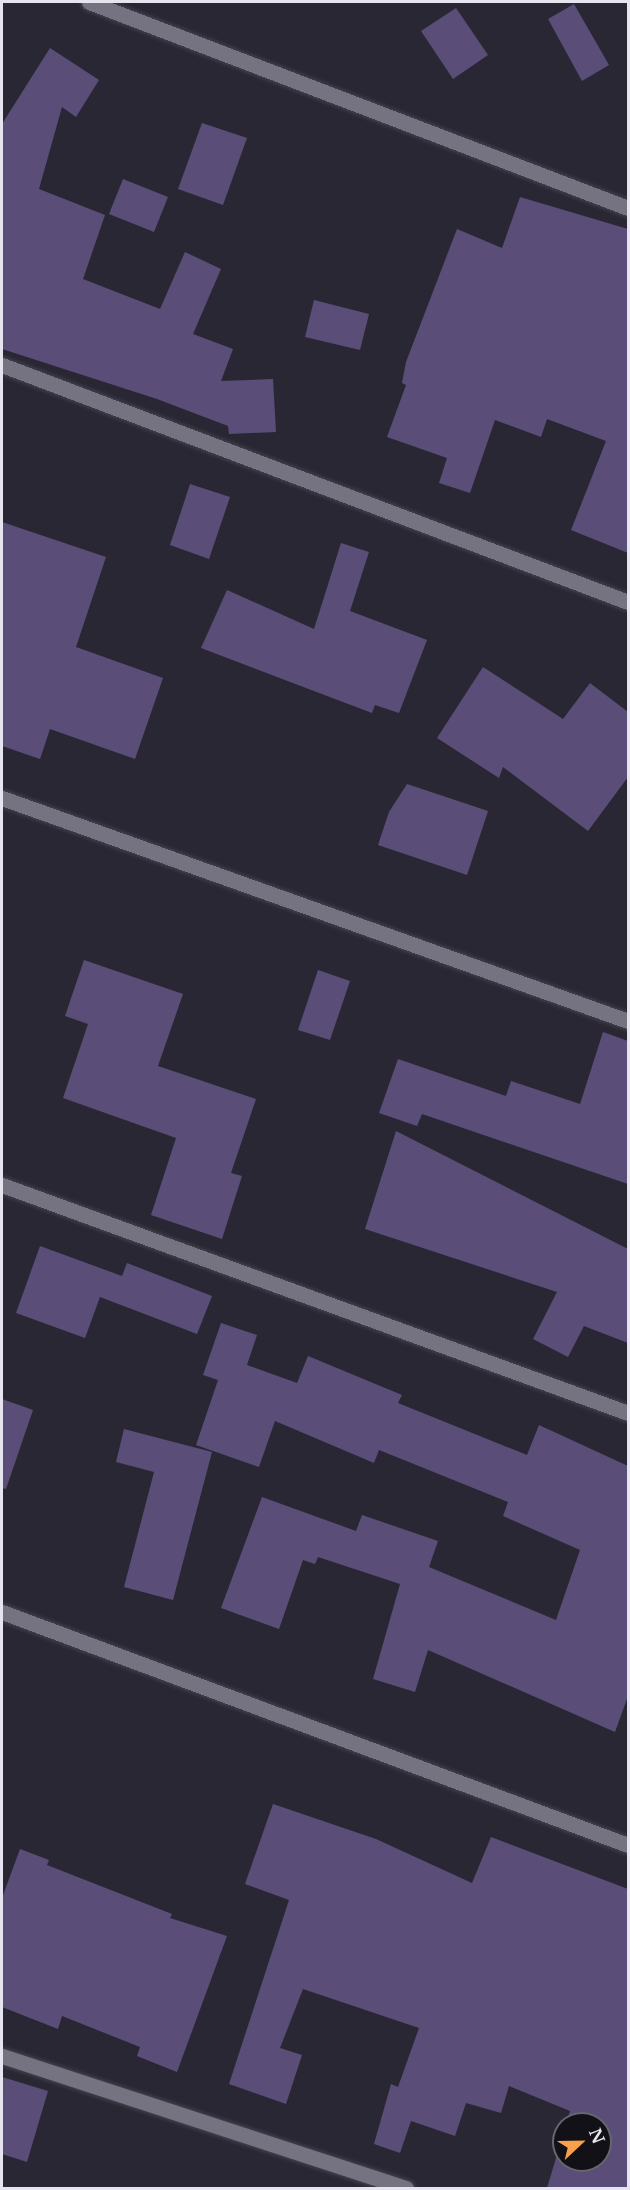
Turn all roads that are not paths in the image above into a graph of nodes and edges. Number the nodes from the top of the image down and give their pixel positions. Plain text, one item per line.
1 (89, 2) edge
2 (628, 208) edge
3 (2, 365) edge
4 (628, 602) edge
5 (2, 798) edge
6 (628, 1021) edge
7 (2, 1185) edge
8 (628, 1413) edge
9 (2, 1612) edge
10 (628, 1845) edge
11 (2, 2056) edge
12 (406, 2188) edge

1 - 2 street
3 - 4 street
5 - 6 street
7 - 8 street
9 - 10 street
11 - 12 street

